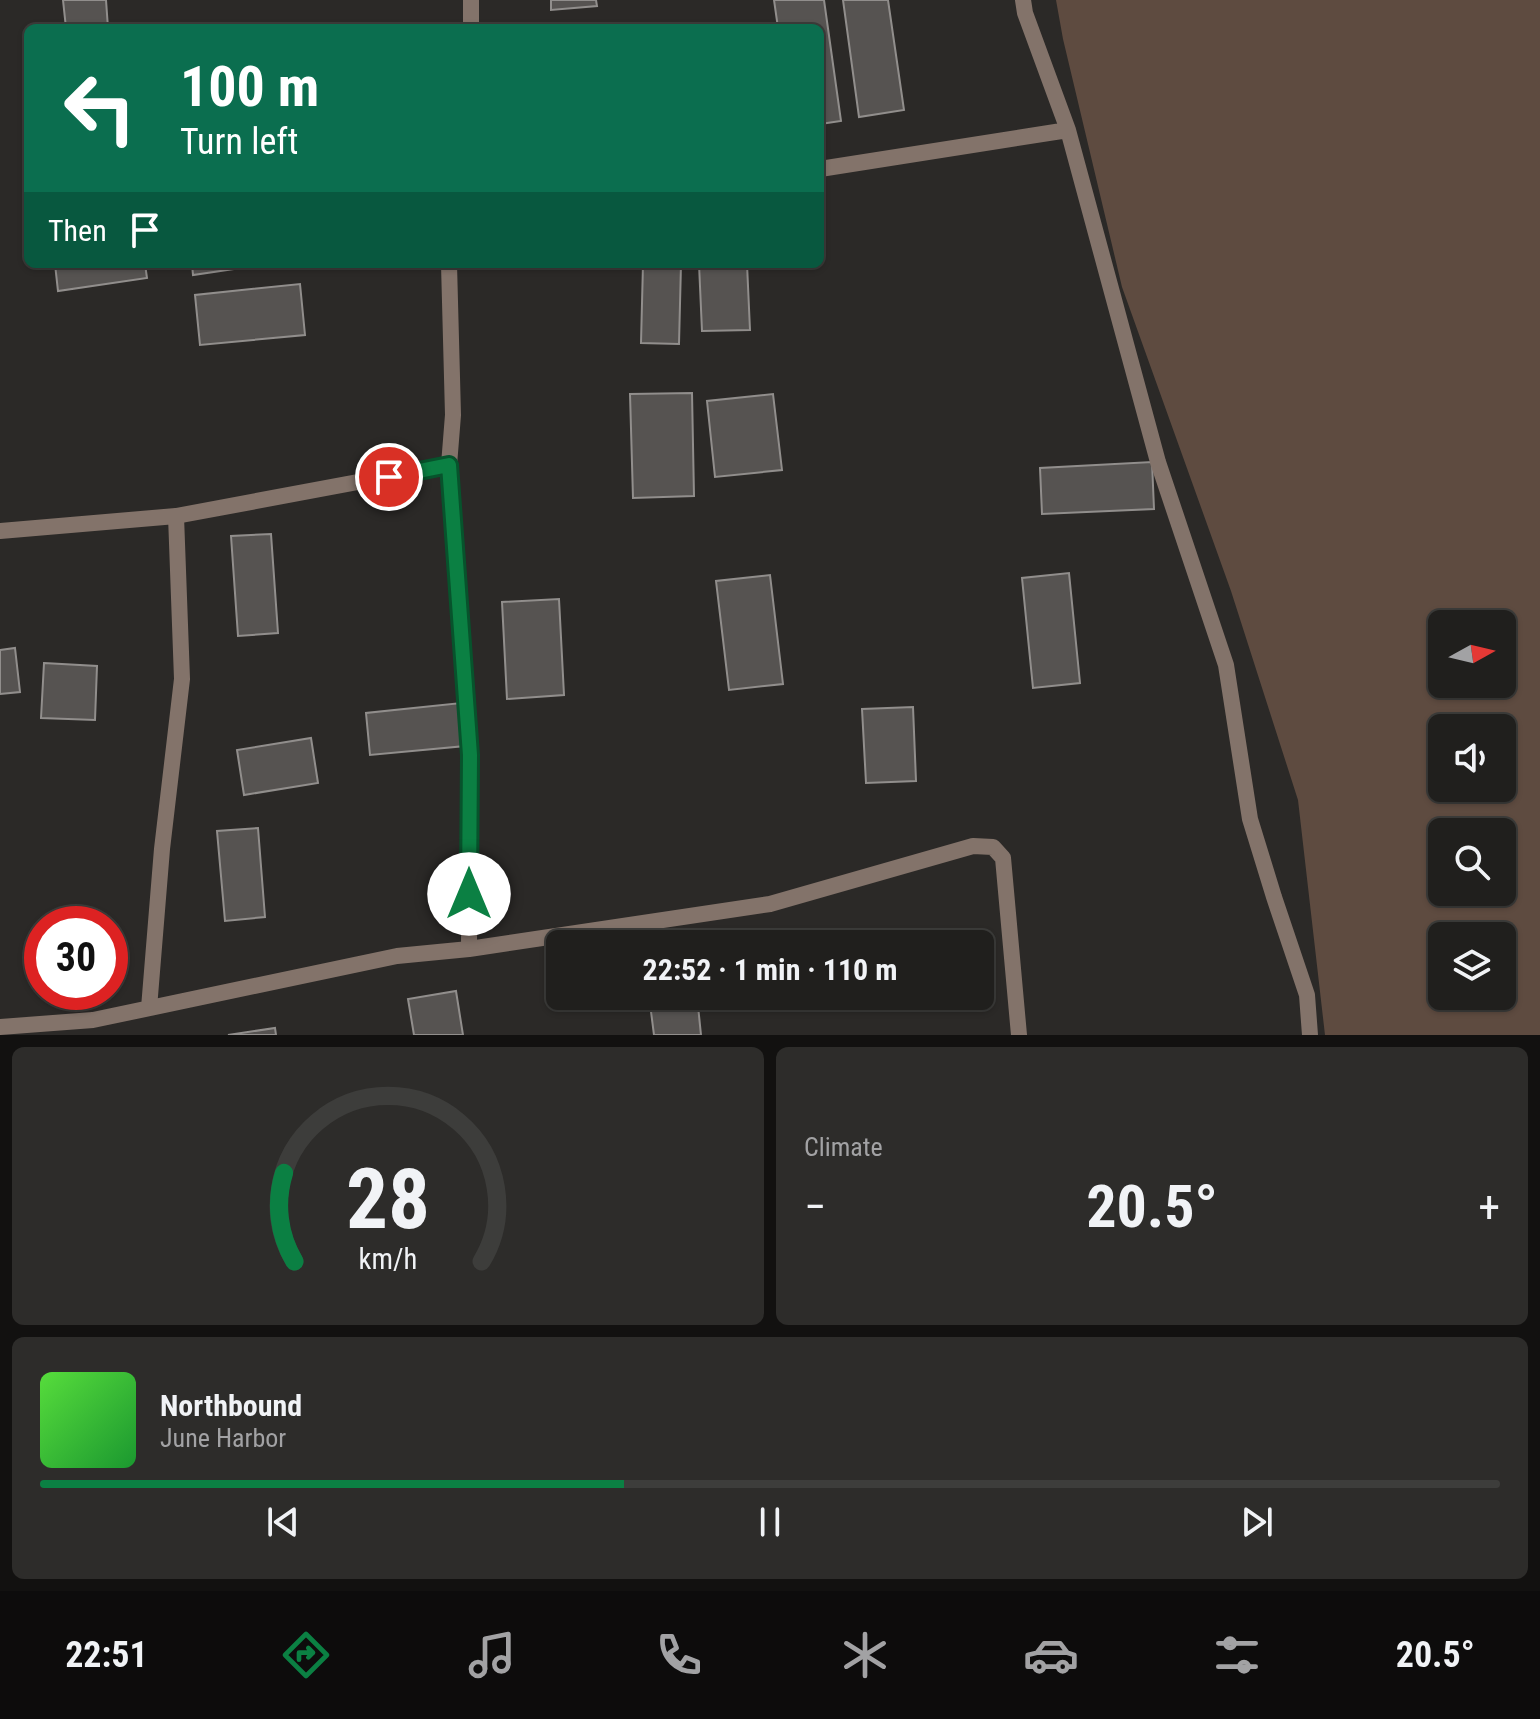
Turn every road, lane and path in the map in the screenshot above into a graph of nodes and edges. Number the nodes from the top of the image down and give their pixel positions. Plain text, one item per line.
1 (471, 0) edge
2 (1023, 0) edge
3 (471, 24) edge
4 (1068, 130) junction
5 (824, 168) edge
6 (449, 268) edge
7 (449, 465) junction
8 (176, 516) junction
9 (0, 531) edge
10 (469, 949) junction
11 (149, 1008) junction
12 (0, 1027) edge
13 (1019, 1035) edge
14 (1310, 1035) edge

1 - 3 street
2 - 4 street
4 - 5 street
4 - 14 street
6 - 7 street
7 - 8 street
7 - 10 street
8 - 9 street
8 - 11 street
10 - 11 street
10 - 13 street
11 - 12 street

